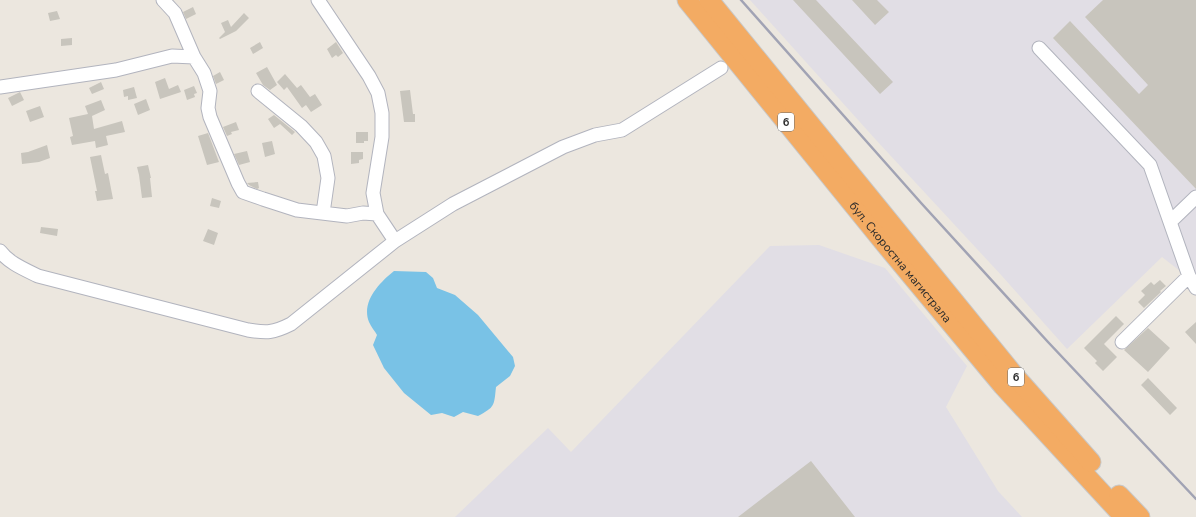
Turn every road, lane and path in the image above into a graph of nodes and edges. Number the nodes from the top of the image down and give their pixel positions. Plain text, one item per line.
1 (163, 0) edge
2 (318, 0) edge
3 (687, 0) edge
4 (708, 0) edge
5 (1039, 48) dead end
6 (194, 57) junction
7 (721, 68) dead end
8 (0, 87) edge
9 (258, 91) dead end
10 (1196, 197) edge
11 (323, 213) junction
12 (377, 214) junction
13 (1170, 222) junction
14 (891, 238) junction
15 (395, 241) junction
16 (0, 251) edge
17 (1193, 282) edge
18 (1122, 342) dead end
19 (1124, 517) edge
20 (1140, 517) edge

1 - 6 street
2 - 12 street
3 - 14 highway, бул. Скоростна магистрала / 6
4 - 14 highway, бул. Скоростна магистрала / 6
5 - 13 street
6 - 8 street
6 - 11 street
7 - 15 street
9 - 11 street
10 - 13 street
11 - 12 street
12 - 15 street
13 - 17 street
14 - 19 highway, бул. Скоростна магистрала / 6
14 - 20 highway, бул. Скоростна магистрала / 6
15 - 16 street
17 - 18 street

